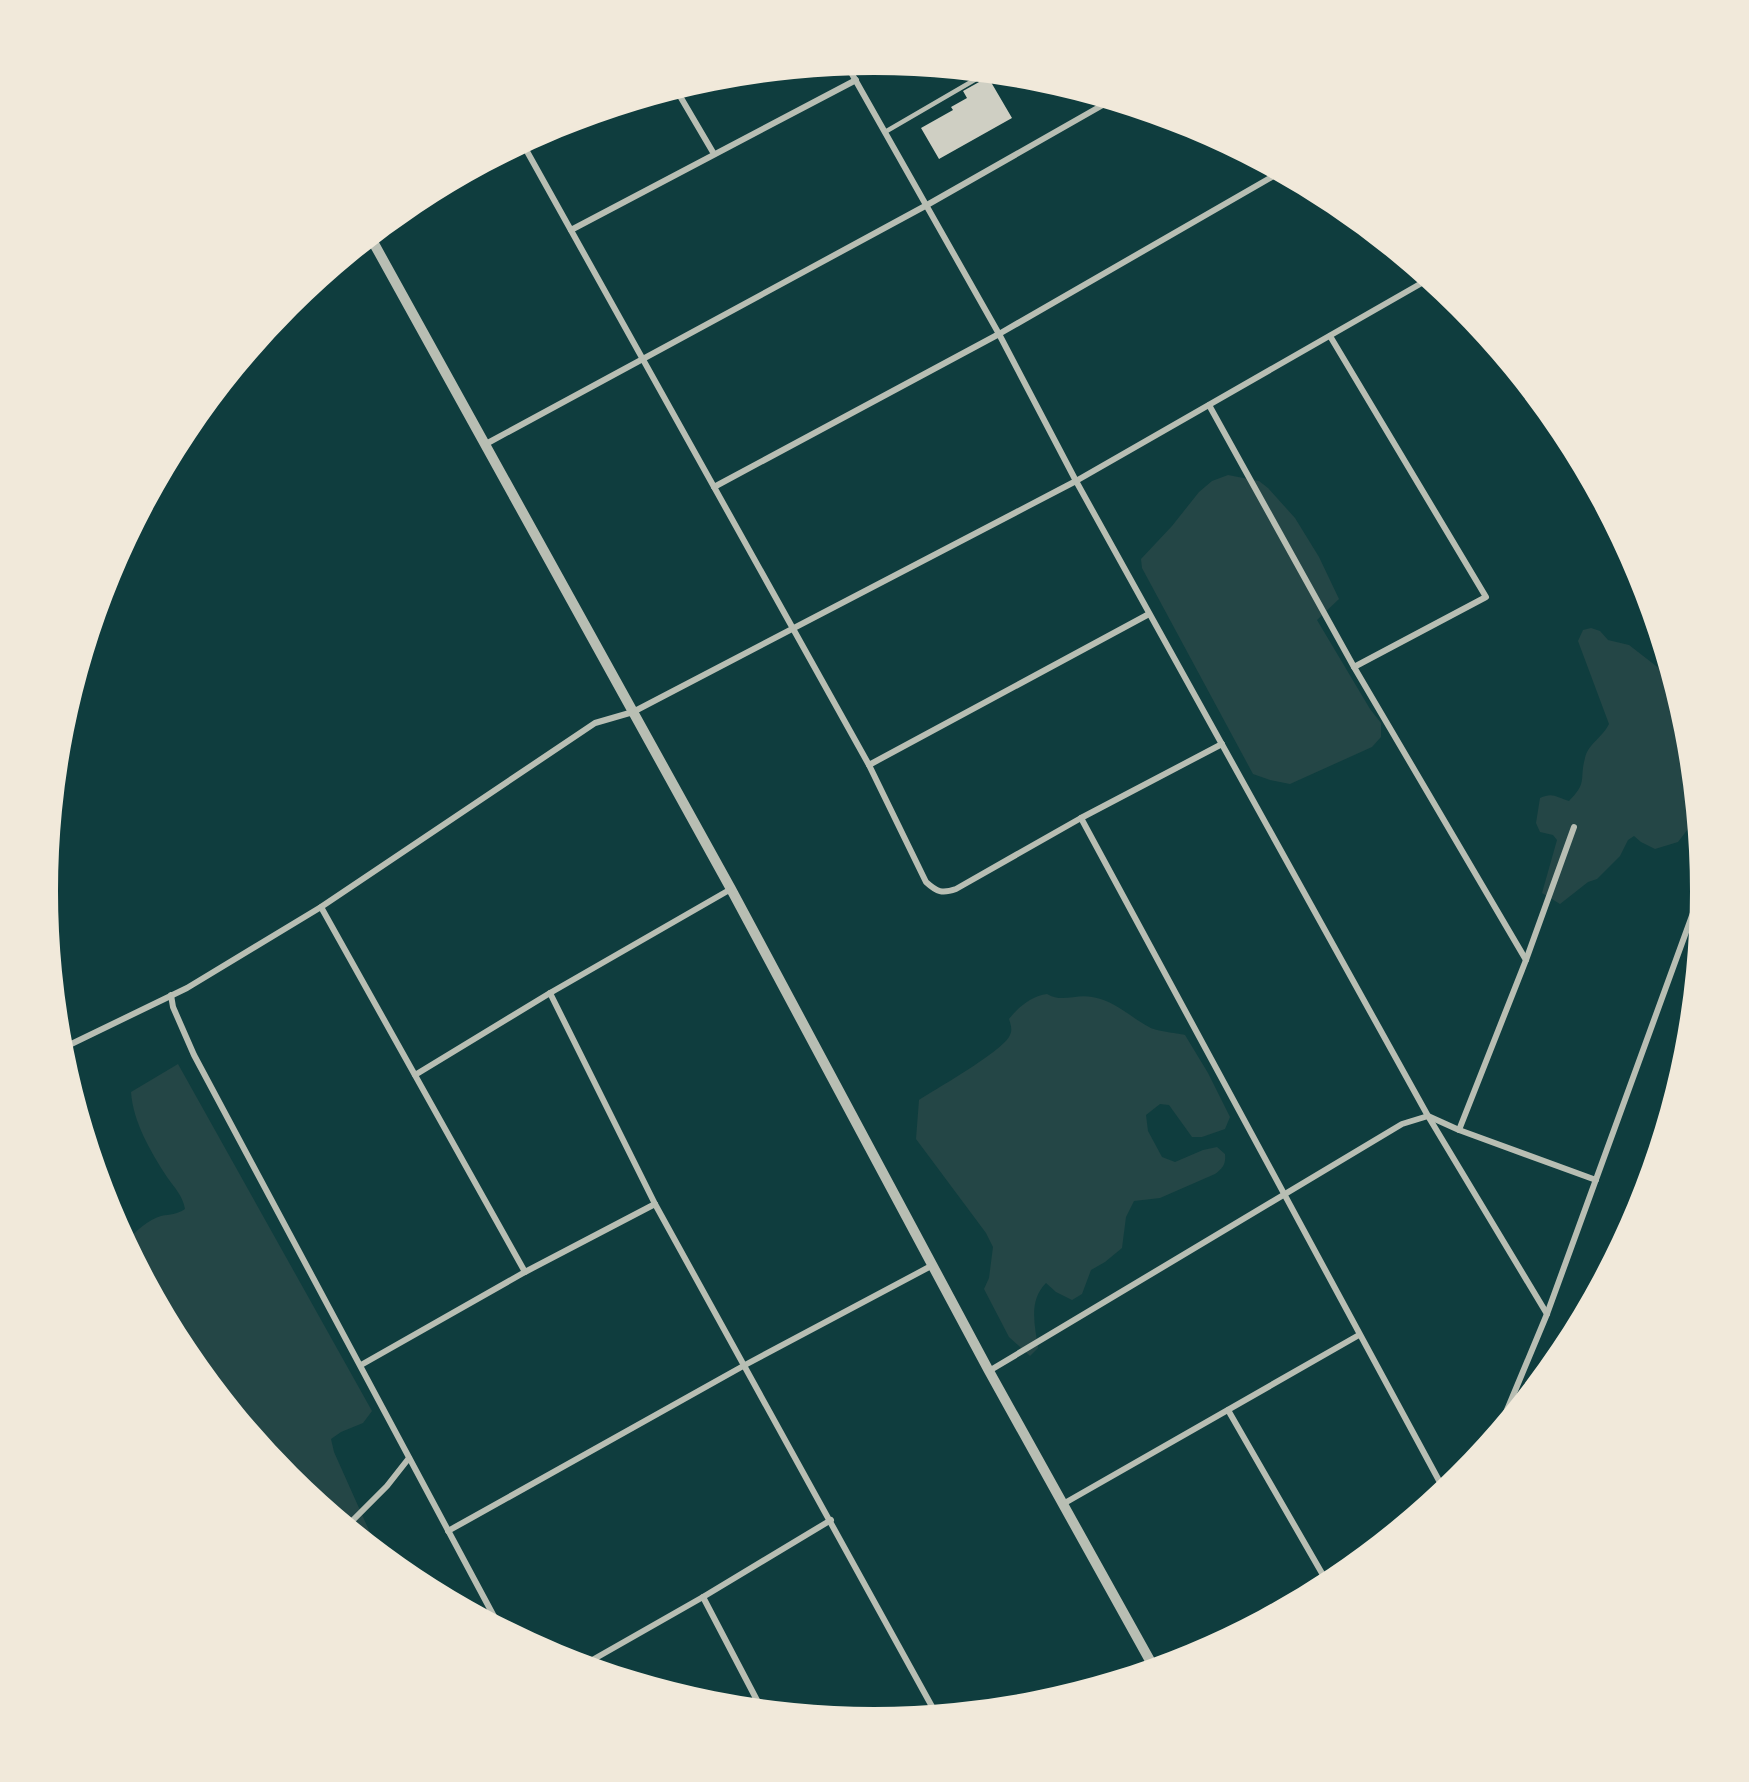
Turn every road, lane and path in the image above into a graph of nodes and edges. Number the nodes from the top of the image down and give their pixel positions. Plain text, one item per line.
1 (853, 76) edge
2 (856, 80) junction
3 (972, 81) edge
4 (682, 99) edge
5 (1099, 107) edge
6 (885, 132) junction
7 (528, 153) edge
8 (714, 154) junction
9 (1270, 178) edge
10 (927, 205) junction
11 (571, 230) junction
12 (375, 246) edge
13 (1420, 284) edge
14 (999, 334) junction
15 (1330, 336) junction
16 (642, 360) junction
17 (1209, 405) junction
18 (484, 445) junction
19 (1076, 481) junction
20 (714, 488) junction
21 (1149, 614) junction
22 (793, 629) junction
23 (1354, 667) junction
24 (633, 712) junction
25 (1222, 744) junction
26 (869, 765) junction
27 (1081, 818) junction
28 (1574, 827) dead end
29 (731, 889) junction
30 (321, 907) junction
31 (1689, 923) edge
32 (1526, 960) junction
33 (550, 993) junction
34 (171, 995) junction
35 (73, 1043) edge
36 (415, 1075) junction
37 (1428, 1116) junction
38 (1459, 1130) junction
39 (1596, 1180) junction
40 (1285, 1195) junction
41 (655, 1204) junction
42 (933, 1265) junction
43 (525, 1272) junction
44 (1547, 1314) junction
45 (1359, 1335) junction
46 (361, 1365) junction
47 (745, 1365) junction
48 (989, 1371) junction
49 (1510, 1402) edge
50 (1228, 1410) junction
51 (409, 1458) junction
52 (1439, 1480) edge
53 (1062, 1504) junction
54 (354, 1519) edge
55 (831, 1520) junction
56 (448, 1531) junction
57 (1322, 1573) edge
58 (703, 1597) junction
59 (490, 1610) edge
60 (596, 1658) edge
61 (1148, 1660) edge
62 (756, 1698) edge
63 (931, 1705) edge

1 - 2 street
2 - 6 street
2 - 8 street
3 - 6 lane
4 - 8 street
5 - 10 street
6 - 10 street
7 - 11 street
8 - 11 street
9 - 14 street
10 - 14 street
10 - 16 street
11 - 16 street
12 - 18 street
13 - 15 street
14 - 19 street
14 - 20 street
15 - 17 street
15 - 23 street
16 - 18 street
16 - 20 street
17 - 19 street
17 - 23 street
18 - 24 street
19 - 21 street
19 - 22 street
20 - 22 street
21 - 25 street
21 - 26 street
22 - 24 street
22 - 26 street
23 - 32 street
24 - 29 street
24 - 30 street
25 - 27 street
25 - 37 street
26 - 27 street
27 - 40 street
28 - 32 street
29 - 33 street
29 - 42 street
30 - 34 street
30 - 36 street
31 - 39 street
32 - 38 street
33 - 36 street
33 - 41 street
34 - 35 street
34 - 46 street
36 - 43 street
37 - 38 street
37 - 40 street
37 - 44 street
38 - 39 street
39 - 44 street
40 - 45 street
40 - 48 street
41 - 43 street
41 - 47 street
42 - 47 street
42 - 48 street
43 - 46 street
44 - 49 street
45 - 50 street
45 - 52 street
46 - 51 street
47 - 55 street
47 - 56 street
48 - 53 street
50 - 53 street
50 - 57 street
51 - 54 street
51 - 56 street
53 - 61 street
55 - 58 street
55 - 63 street
56 - 59 street
58 - 60 street
58 - 62 street

